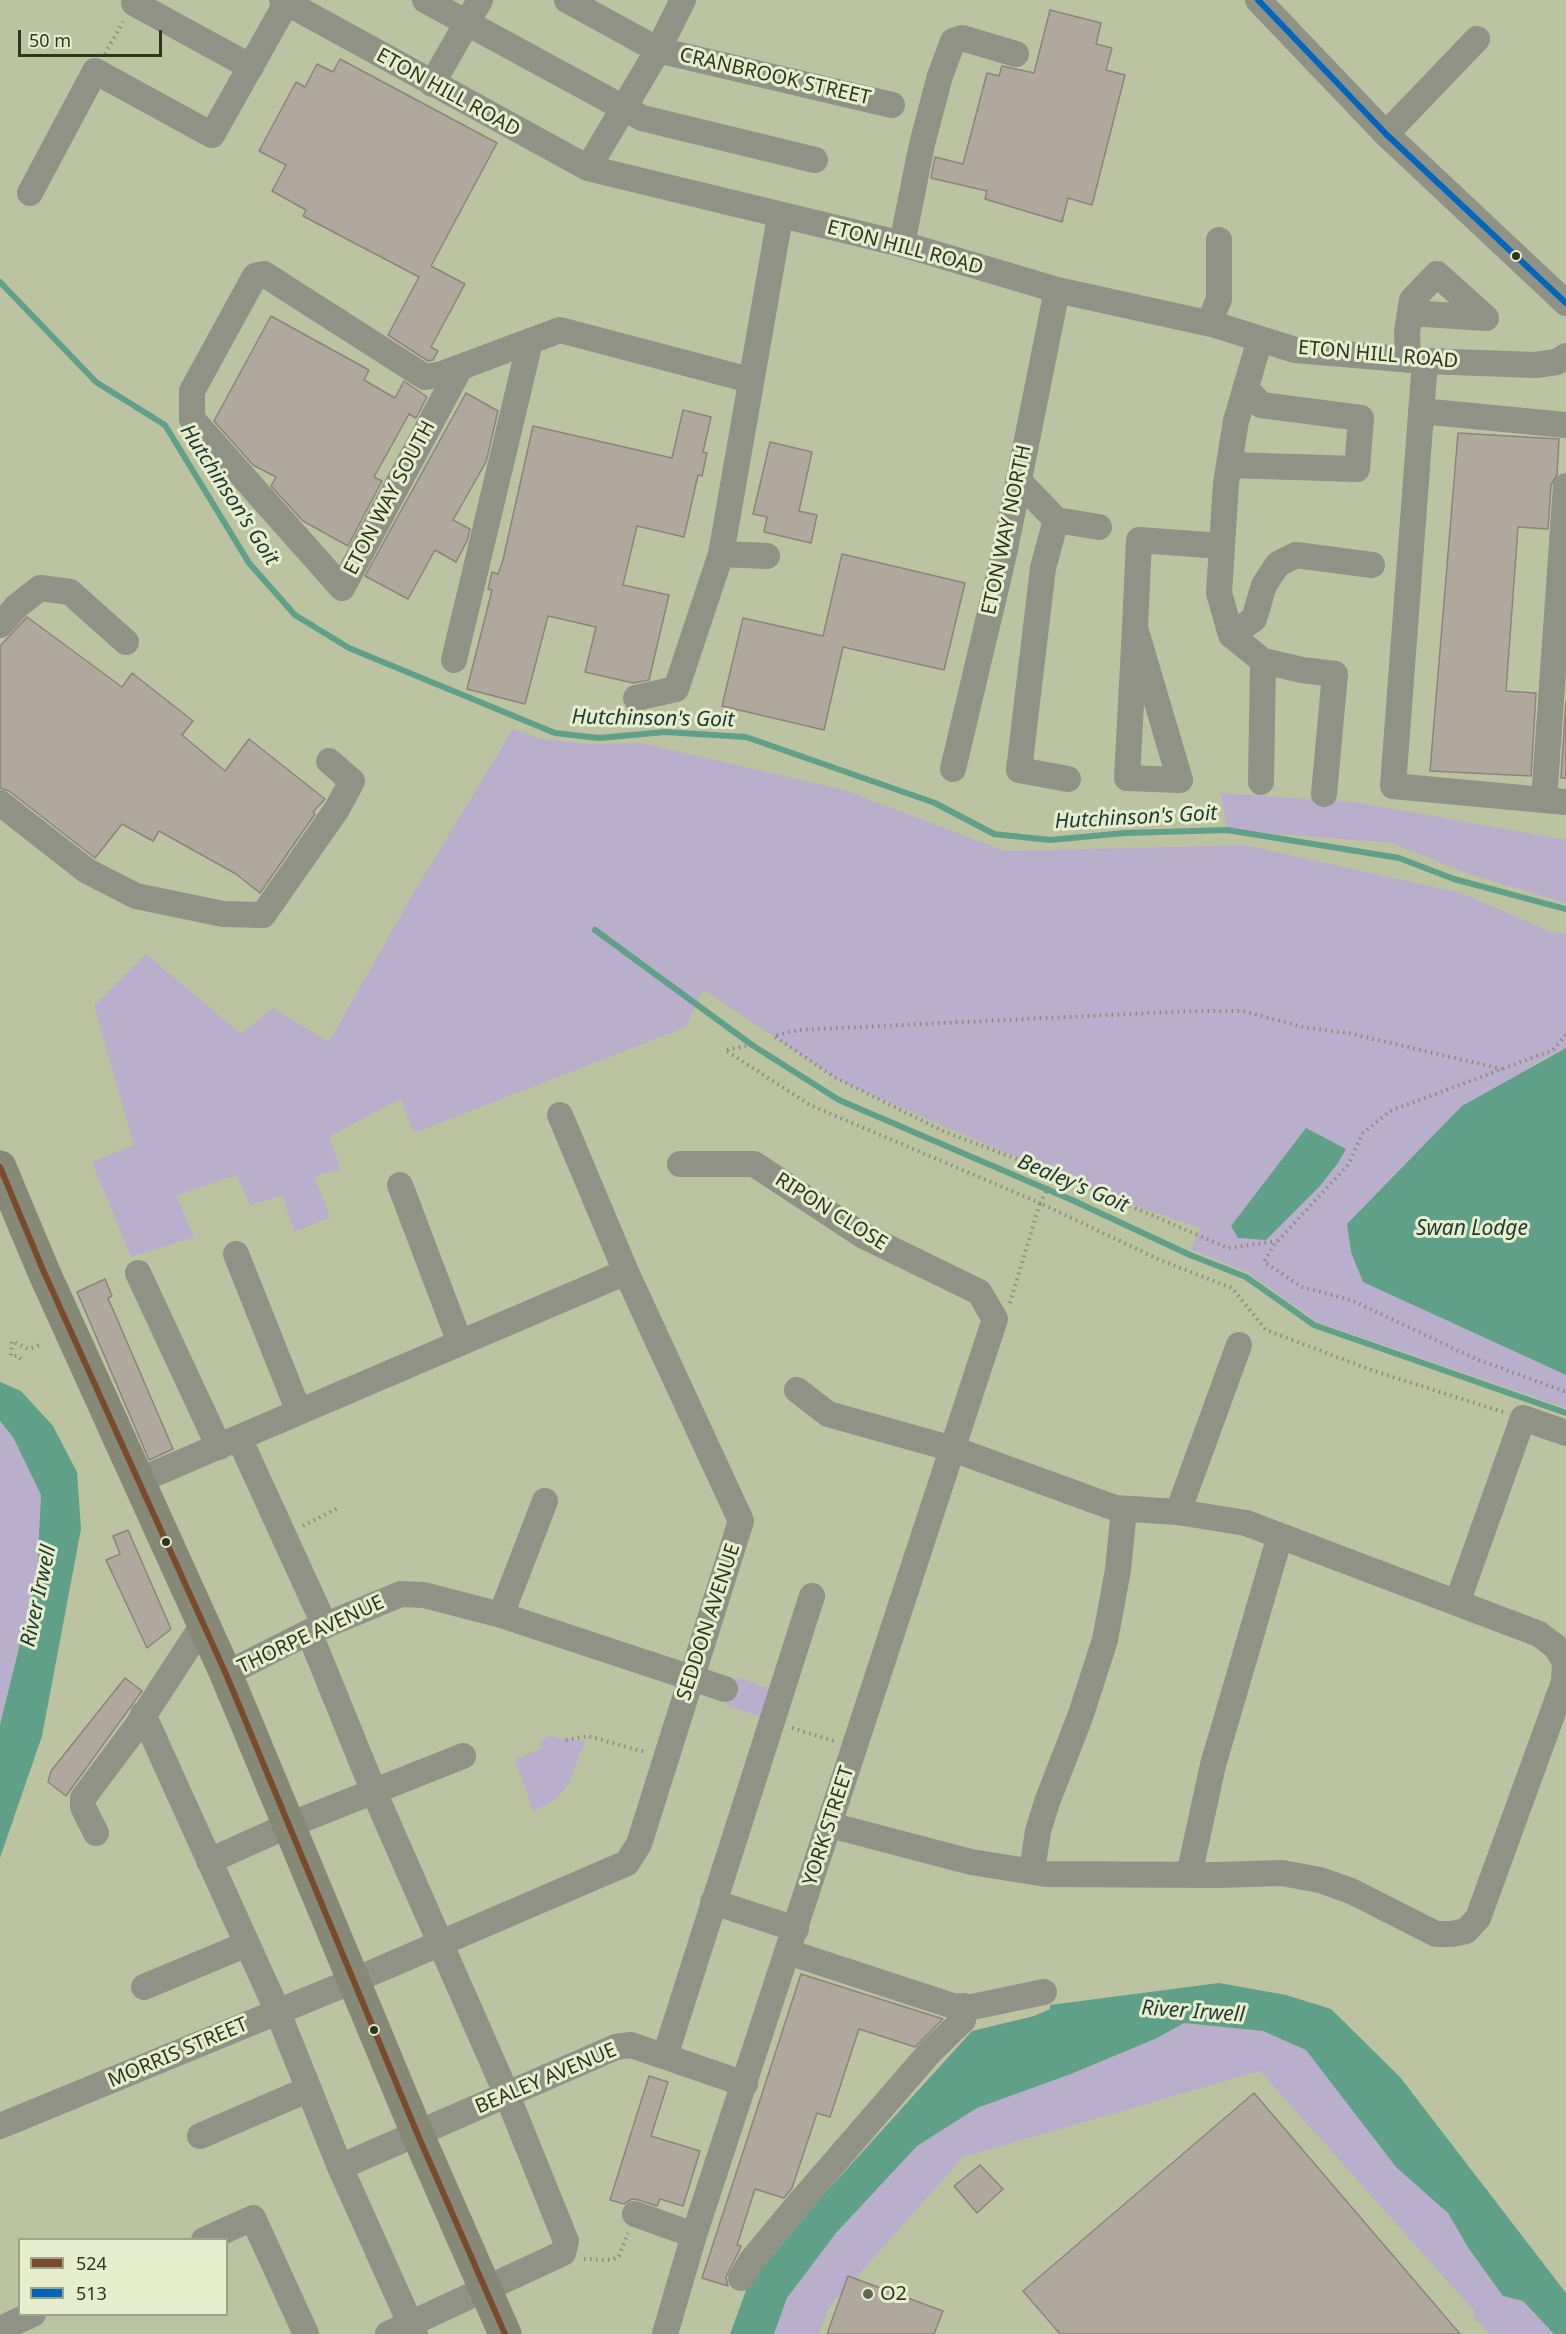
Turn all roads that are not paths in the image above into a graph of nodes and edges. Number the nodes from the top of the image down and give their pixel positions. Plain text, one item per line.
1 (425, 0) edge
2 (480, 0) edge
3 (567, 0) edge
4 (683, 0) edge
5 (286, 1) edge
6 (134, 3) road end
7 (1266, 3) edge
8 (467, 23) junction
9 (1477, 39) dead end
10 (658, 50) junction
11 (1016, 54) dead end
12 (251, 67) junction
13 (432, 84) junction
14 (892, 105) dead end
15 (623, 108) junction
16 (1386, 134) junction
17 (815, 160) dead end
18 (588, 168) junction
19 (30, 193) dead end
20 (780, 217) junction
21 (1219, 240) dead end
22 (902, 244) junction
23 (1057, 290) junction
24 (1566, 303) edge
25 (1410, 313) dead end
26 (1209, 323) junction
27 (1260, 339) junction
28 (530, 342) junction
29 (1566, 356) edge
30 (1417, 361) junction
31 (460, 368) junction
32 (750, 380) junction
33 (1246, 389) junction
34 (1421, 411) junction
35 (1566, 425) edge
36 (1229, 465) junction
37 (1018, 480) junction
38 (1566, 486) edge
39 (1056, 520) junction
40 (1099, 527) dead end
41 (1222, 546) junction
42 (721, 554) junction
43 (767, 556) dead end
44 (1372, 565) dead end
45 (0, 626) edge
46 (1136, 628) junction
47 (1231, 635) junction
48 (126, 642) dead end
49 (454, 660) dead end
50 (1263, 661) junction
51 (636, 698) dead end
52 (328, 761) dead end
53 (953, 769) dead end
54 (1068, 779) dead end
55 (1261, 782) dead end
56 (1324, 794) dead end
57 (1555, 801) edge
58 (0, 803) edge
59 (560, 1115) dead end
60 (680, 1164) dead end
61 (0, 1167) edge
62 (400, 1185) dead end
63 (236, 1254) dead end
64 (626, 1272) junction
65 (138, 1273) dead end
66 (995, 1319) joint
67 (460, 1343) junction
68 (1239, 1344) dead end
69 (797, 1390) dead end
70 (299, 1412) junction
71 (1566, 1433) edge
72 (229, 1442) junction
73 (953, 1449) junction
74 (140, 1480) junction
75 (544, 1501) dead end
76 (1124, 1509) junction
77 (1178, 1512) junction
78 (1280, 1536) junction
79 (812, 1596) dead end
80 (1457, 1603) junction
81 (501, 1615) junction
82 (201, 1626) junction
83 (317, 1629) junction
84 (226, 1674) junction
85 (692, 1679) junction
86 (725, 1689) dead end
87 (143, 1714) junction
88 (463, 1756) dead end
89 (374, 1792) junction
90 (830, 1825) junction
91 (289, 1826) junction
92 (96, 1833) dead end
93 (209, 1861) junction
94 (1032, 1871) junction
95 (1189, 1875) junction
96 (713, 1902) junction
97 (792, 1941) junction
98 (442, 1942) junction
99 (247, 1944) junction
100 (355, 1980) junction
101 (144, 1987) dead end
102 (1044, 1992) dead end
103 (964, 2006) junction
104 (277, 2010) junction
105 (665, 2056) junction
106 (745, 2084) junction
107 (309, 2089) junction
108 (507, 2095) junction
109 (0, 2126) edge
110 (417, 2133) junction
111 (200, 2136) dead end
112 (340, 2167) junction
113 (634, 2214) road end
114 (694, 2235) junction
115 (208, 2238) edge
116 (741, 2278) dead end
117 (484, 2289) junction
118 (29, 2316) edge
119 (0, 2329) edge
120 (404, 2331) edge
121 (306, 2334) edge
122 (506, 2334) edge
123 (665, 2334) edge

1 - 8 street
2 - 8 street
3 - 10 street, CRANBROOK STREET
4 - 10 street
5 - 12 street
5 - 13 street, ETON HILL ROAD
6 - 12 street
7 - 16 street
8 - 13 street
8 - 15 street
9 - 16 street
10 - 14 street, CRANBROOK STREET
10 - 15 street
11 - 22 street
12 - 19 street
13 - 18 street, ETON HILL ROAD
15 - 17 street
15 - 18 street
16 - 24 street
18 - 20 street, ETON HILL ROAD
20 - 22 street, ETON HILL ROAD
20 - 32 street
21 - 26 street
22 - 23 street, ETON HILL ROAD
23 - 26 street, ETON HILL ROAD
23 - 37 street, ETON WAY NORTH
25 - 30 street
26 - 27 street, ETON HILL ROAD
27 - 30 street, ETON HILL ROAD
27 - 33 street
28 - 31 street, ETON WAY SOUTH
28 - 32 street, ETON WAY SOUTH
28 - 49 street
29 - 30 street, ETON HILL ROAD
30 - 34 street
31 - 31 street, ETON WAY SOUTH
32 - 42 street
33 - 36 street
33 - 36 street
34 - 35 street
34 - 57 street
36 - 41 street
37 - 39 street
37 - 53 street, ETON WAY NORTH
38 - 57 street
39 - 40 street
39 - 54 street
41 - 46 street
41 - 47 street
42 - 43 street
42 - 51 street
44 - 47 street
45 - 48 street
46 - 46 street
47 - 50 street
50 - 55 street
50 - 56 street
52 - 58 street
59 - 64 street, SEDDON AVENUE
60 - 66 street, RIPON CLOSE
61 - 74 main road
62 - 67 street
63 - 70 street
64 - 67 street
64 - 85 street, SEDDON AVENUE
65 - 72 street
66 - 73 street, YORK STREET
67 - 70 street
68 - 77 street
69 - 73 street
70 - 72 street
71 - 80 street
72 - 74 street
72 - 83 street
73 - 76 street
73 - 90 street, YORK STREET
74 - 82 main road
75 - 81 street
76 - 77 street
76 - 94 street
77 - 78 street
78 - 80 street
78 - 95 street
79 - 96 street
80 - 95 street
81 - 83 street, THORPE AVENUE
81 - 85 street, THORPE AVENUE
82 - 84 main road
82 - 87 street
83 - 84 street, THORPE AVENUE
83 - 89 street
84 - 91 main road
85 - 86 street, THORPE AVENUE
85 - 98 street, SEDDON AVENUE
87 - 92 street
87 - 93 street
88 - 89 street
89 - 91 street
89 - 98 street
90 - 94 street
90 - 97 street, YORK STREET
91 - 93 street
91 - 100 main road
93 - 99 street
94 - 95 street
96 - 97 street
96 - 105 street
97 - 103 street
97 - 106 street, YORK STREET
98 - 100 street, SEDDON AVENUE
98 - 108 street
99 - 101 street
99 - 104 street
100 - 104 street, MORRIS STREET
100 - 110 main road
102 - 103 street
103 - 116 street
104 - 107 street
104 - 109 street, MORRIS STREET
105 - 106 street, BEALEY AVENUE
105 - 108 street, BEALEY AVENUE
106 - 114 street, YORK STREET
107 - 111 street
107 - 112 street
108 - 110 street, BEALEY AVENUE
108 - 117 street
110 - 112 street, BEALEY AVENUE
110 - 117 main road
112 - 120 street
113 - 114 street
114 - 123 street, YORK STREET
115 - 121 street
117 - 120 street
117 - 122 main road
118 - 119 street

